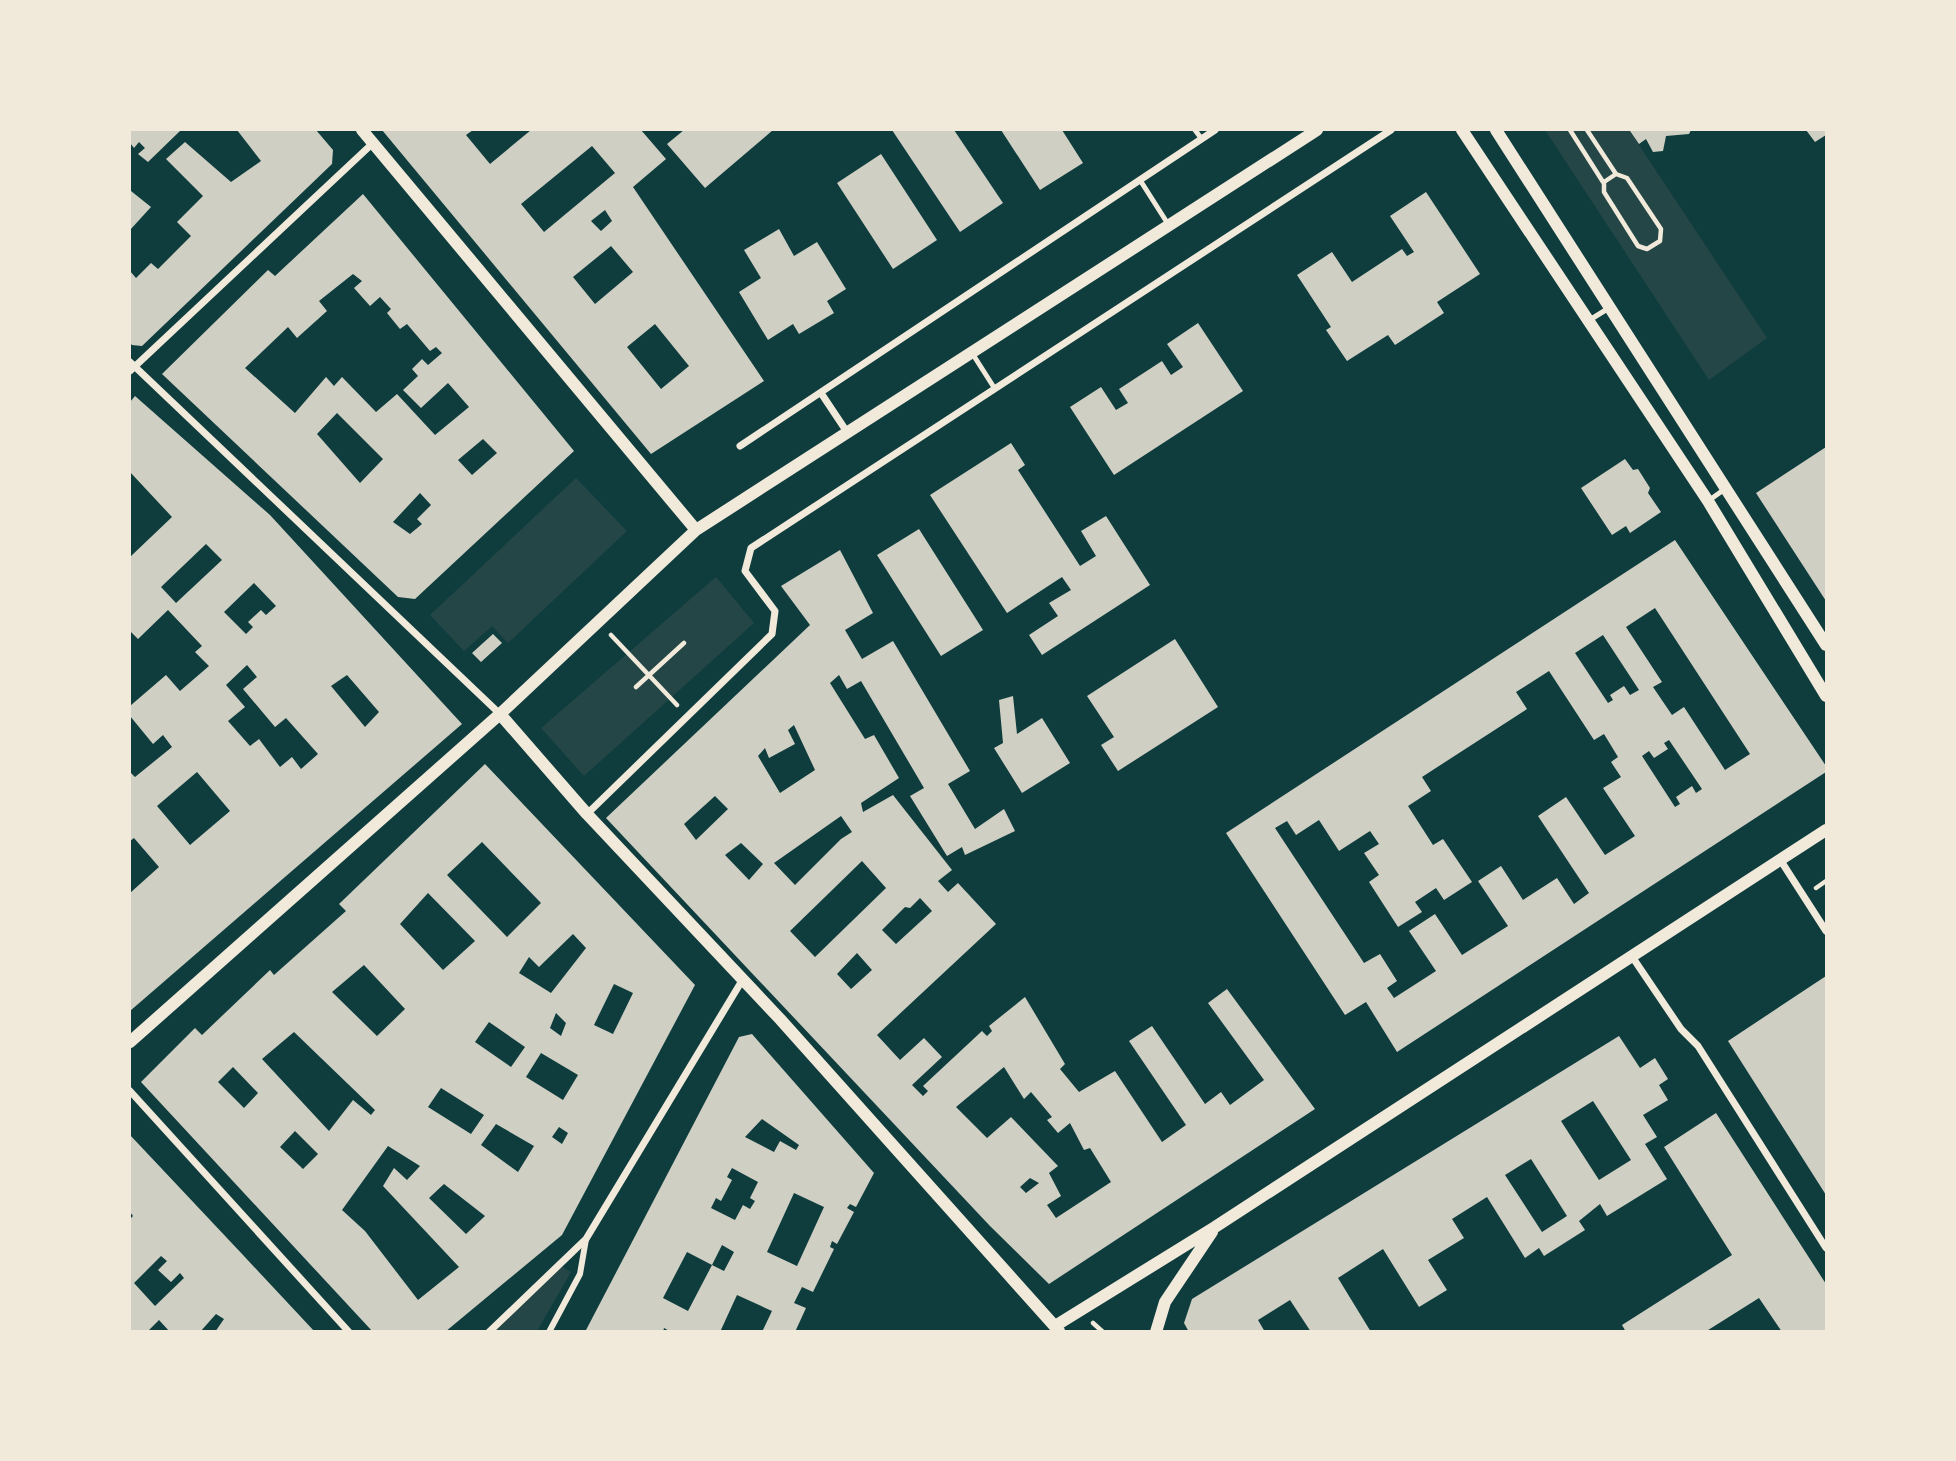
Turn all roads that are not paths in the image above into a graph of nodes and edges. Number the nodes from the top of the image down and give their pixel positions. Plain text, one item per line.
1 (362, 130) edge
2 (1195, 130) edge
3 (1215, 130) edge
4 (1317, 130) edge
5 (1391, 130) edge
6 (1462, 130) edge
7 (1496, 130) edge
8 (1201, 138) junction
9 (373, 143) junction
10 (1140, 180) junction
11 (1169, 225) junction
12 (1610, 307) junction
13 (1588, 321) junction
14 (971, 352) junction
15 (131, 366) edge
16 (995, 389) junction
17 (821, 393) junction
18 (847, 432) junction
19 (740, 446) dead end
20 (1726, 489) junction
21 (1708, 502) junction
22 (696, 530) junction
23 (1826, 646) edge
24 (1826, 696) edge
25 (500, 715) junction
26 (587, 814) junction
27 (1826, 831) edge
28 (1781, 861) junction
29 (1826, 931) edge
30 (1633, 958) junction
31 (743, 979) junction
32 (130, 1042) edge
33 (130, 1091) edge
34 (1215, 1227) junction
35 (586, 1239) junction
36 (1826, 1248) edge
37 (1057, 1329) edge
38 (349, 1332) edge
39 (489, 1332) edge
40 (549, 1332) edge
41 (1156, 1332) edge

1 - 9 street
2 - 8 lane
3 - 8 street
4 - 11 street
5 - 16 street
6 - 13 street
7 - 12 street
8 - 10 street
9 - 15 street
9 - 22 street
10 - 11 lane
10 - 17 street
11 - 14 street
12 - 13 lane
12 - 20 street
13 - 21 street
14 - 16 lane
14 - 18 street
15 - 25 street
16 - 26 street
17 - 18 street
17 - 19 street
18 - 22 street
20 - 21 lane
20 - 23 street
21 - 24 street
22 - 25 street
25 - 26 street
25 - 32 street
26 - 31 street
27 - 28 street
28 - 29 street
28 - 30 street
30 - 34 street
30 - 36 street
31 - 35 street
31 - 37 street
33 - 38 street
34 - 37 street
34 - 41 street
35 - 39 street
35 - 40 street

